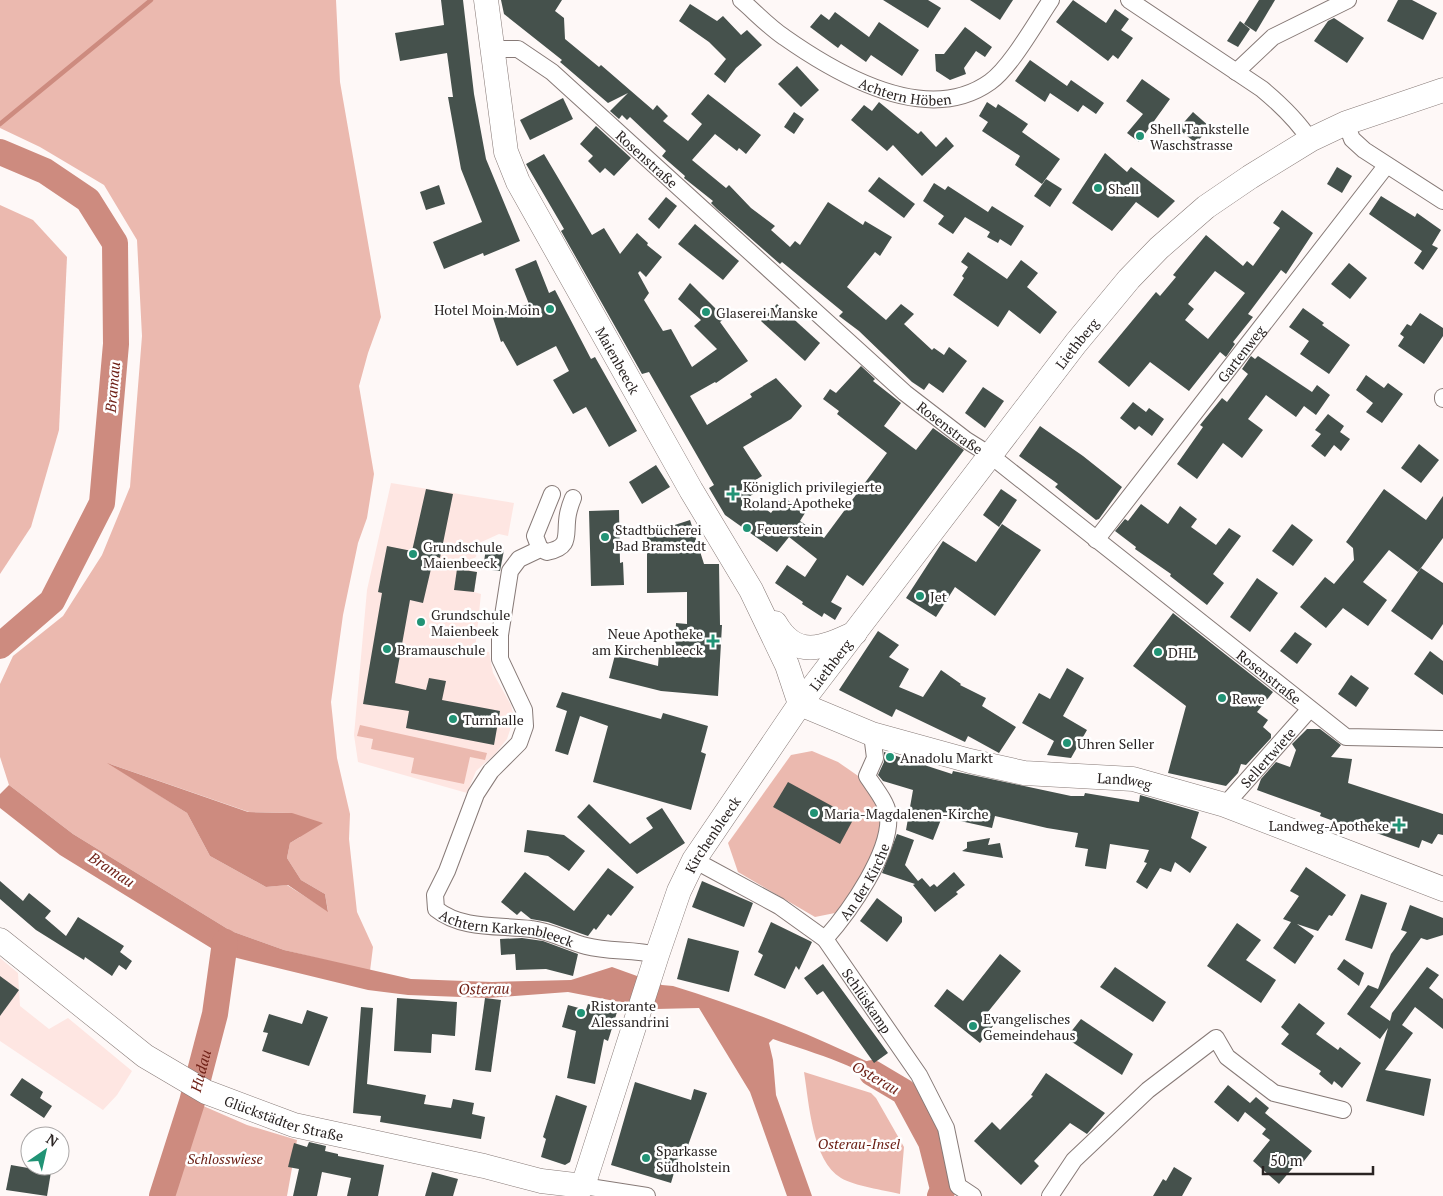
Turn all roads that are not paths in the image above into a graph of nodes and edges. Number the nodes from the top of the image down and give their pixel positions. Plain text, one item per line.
1 (486, 0) edge
2 (742, 0) edge
3 (1051, 0) edge
4 (1129, 0) edge
5 (1348, 0) edge
6 (493, 49) junction
7 (1236, 72) junction
8 (1443, 90) edge
9 (1346, 123) junction
10 (1310, 140) junction
11 (1386, 166) junction
12 (1443, 200) edge
13 (990, 455) junction
14 (552, 494) dead end
15 (573, 498) dead end
16 (1096, 540) junction
17 (540, 549) junction
18 (751, 590) junction
19 (856, 632) junction
20 (800, 704) junction
21 (1309, 710) junction
22 (872, 734) junction
23 (1443, 739) edge
24 (1225, 804) junction
25 (694, 860) junction
26 (1443, 889) edge
27 (825, 939) junction
28 (0, 940) edge
29 (653, 966) junction
30 (1343, 1110) dead end
31 (582, 1191) edge
32 (648, 1196) edge
33 (973, 1196) edge
34 (1050, 1196) edge

1 - 6 street, Maienbeeck
2 - 3 street, Achtern Höben
4 - 7 street
5 - 7 street
6 - 13 street, Rosenstraße
6 - 18 street, Maienbeeck
7 - 10 street
8 - 9 street, Liethberg
9 - 10 street, Liethberg
9 - 11 street
10 - 13 street, Liethberg
11 - 12 street
11 - 16 street, Gartenweg
13 - 16 street, Rosenstraße
13 - 19 street, Liethberg
14 - 17 street
15 - 17 street, Achtern Karkenbleeck
16 - 21 street, Rosenstraße
17 - 29 street, Achtern Karkenbleeck
18 - 19 street
18 - 20 street, Maienbeeck
19 - 20 street, Liethberg
20 - 22 street, Landweg
20 - 25 street, Kirchenbleeck
21 - 23 street, Rosenstraße
21 - 24 street, Sellertwiete
22 - 24 street, Landweg
22 - 27 street, An der Kirche
24 - 26 street, Landweg
25 - 27 street, Schlüskamp
25 - 29 street, Kirchenbleeck
27 - 33 street, Schlüskamp
28 - 31 street, Glückstädter Straße
29 - 31 street, Kirchenbleeck
30 - 34 street
31 - 32 street

